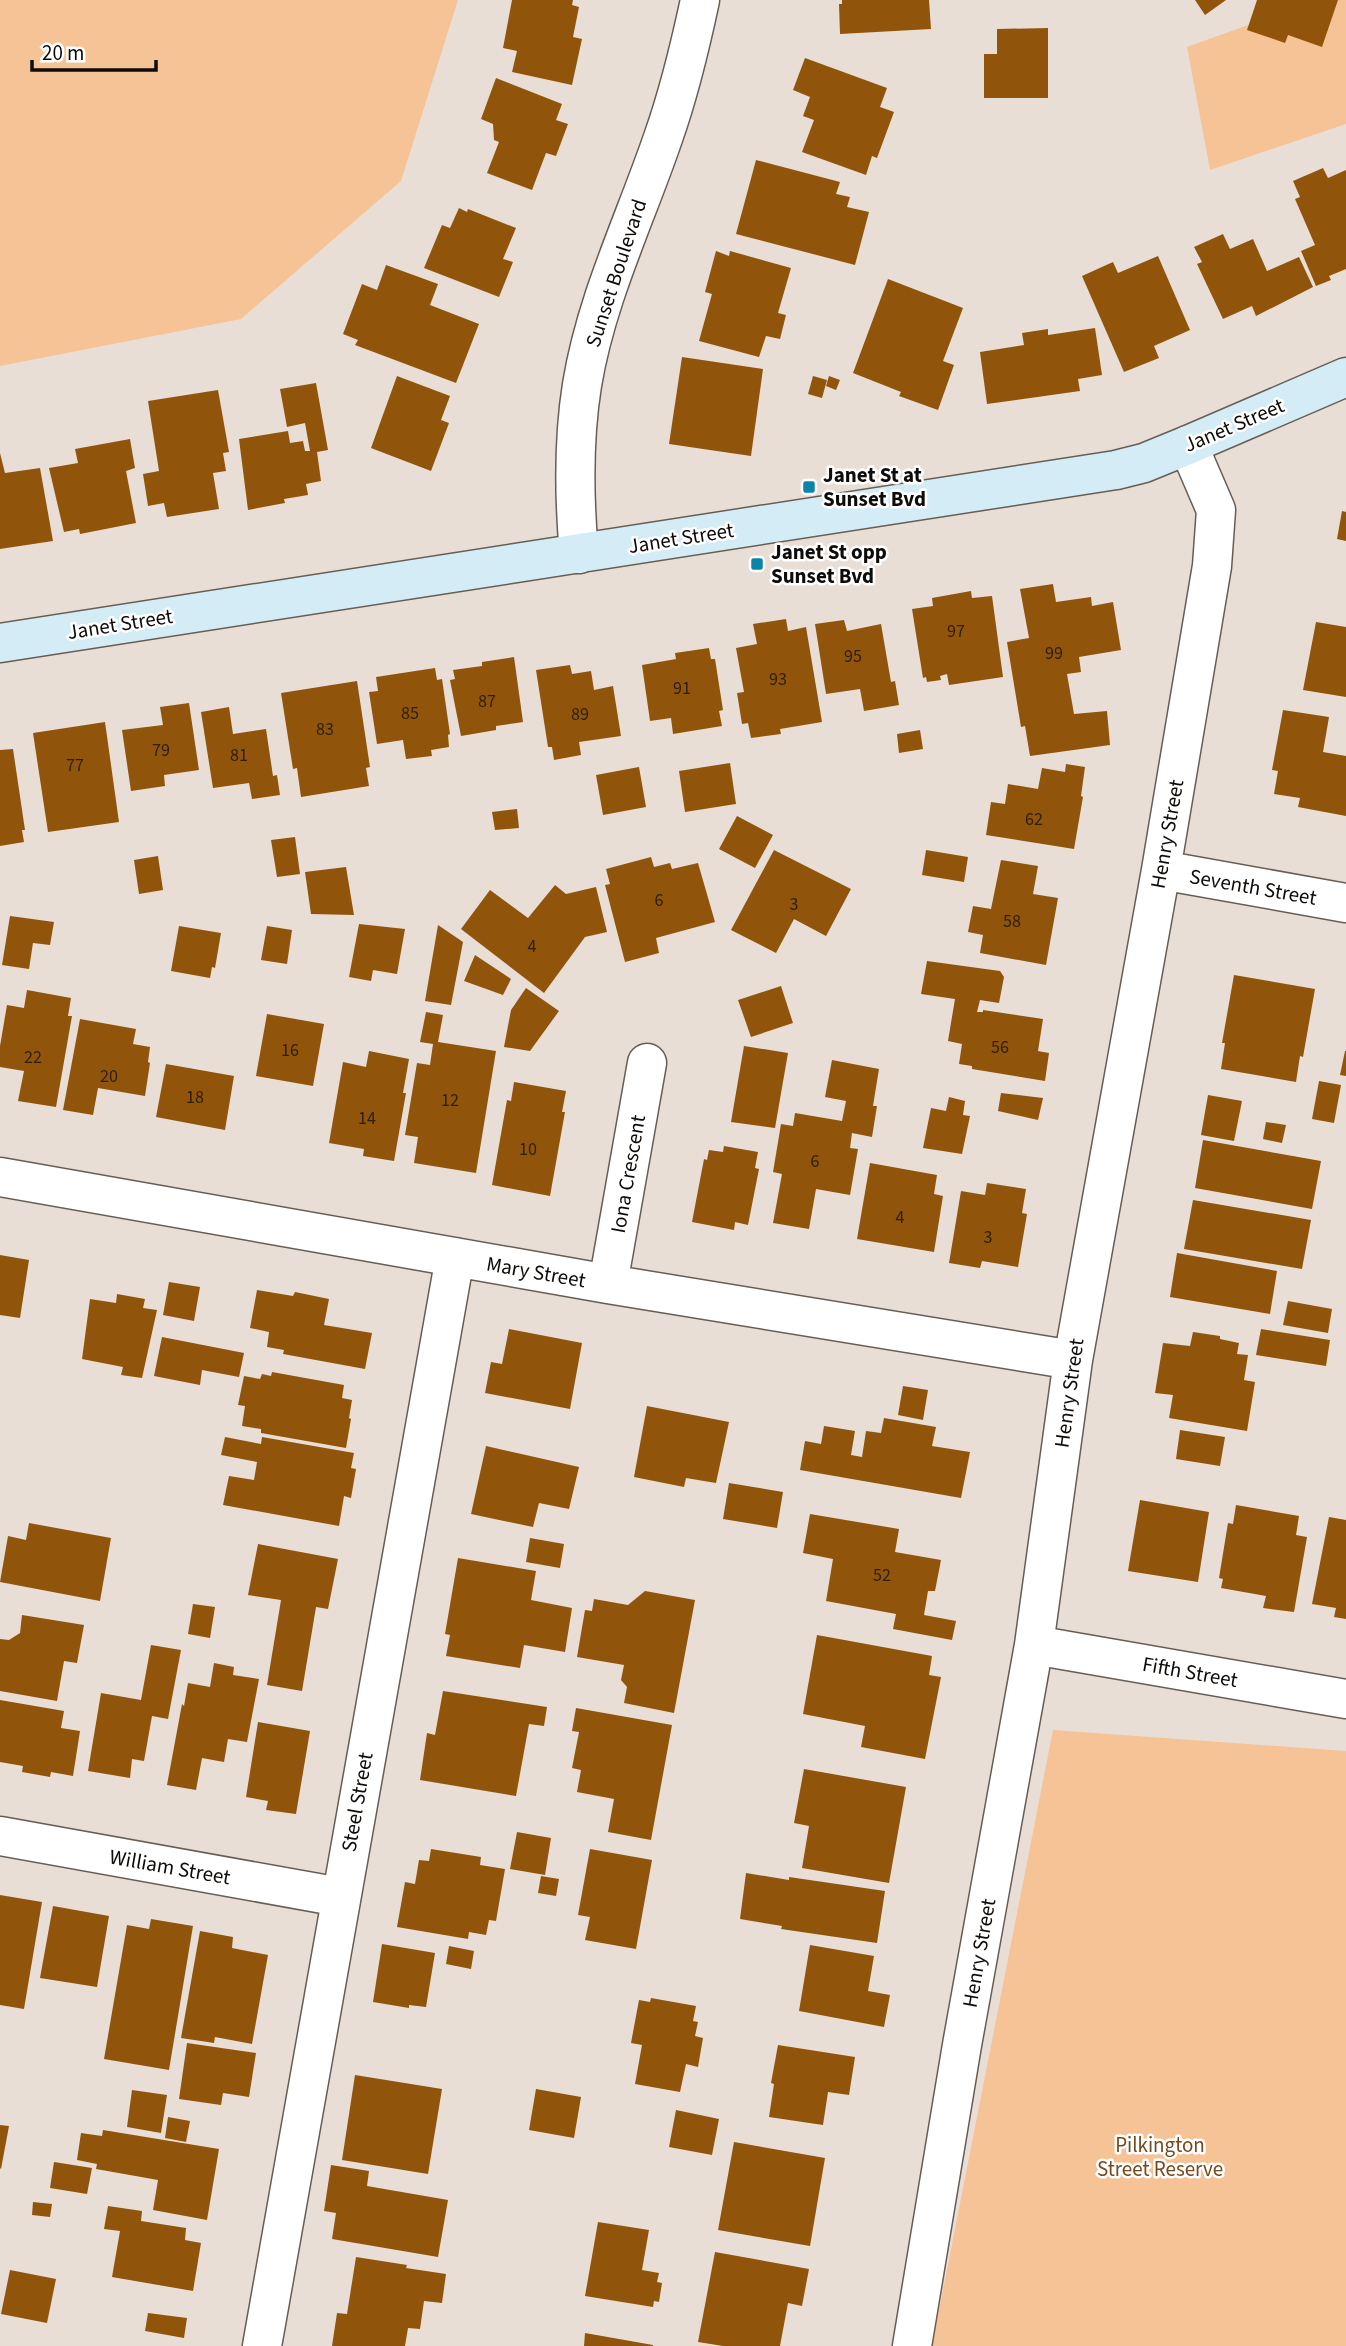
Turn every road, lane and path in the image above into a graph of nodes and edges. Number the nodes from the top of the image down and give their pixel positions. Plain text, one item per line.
1 (700, 0) edge
2 (1346, 377) edge
3 (1188, 445) junction
4 (579, 554) junction
5 (0, 643) edge
6 (1161, 870) junction
7 (1346, 903) edge
8 (648, 1063) dead end
9 (0, 1177) edge
10 (454, 1258) junction
11 (608, 1284) junction
12 (1073, 1360) junction
13 (1034, 1645) junction
14 (1346, 1699) edge
15 (0, 1836) edge
16 (340, 1898) junction
17 (262, 2346) edge
18 (912, 2346) edge

1 - 4 street, Sunset Boulevard
2 - 3 street, Janet Street
3 - 4 street, Janet Street
3 - 6 street, Henry Street
4 - 5 street, Janet Street
6 - 7 street, Seventh Street
6 - 12 street, Henry Street
8 - 11 street, Iona Crescent
9 - 10 street, Mary Street
10 - 11 street, Mary Street
10 - 16 street, Steel Street
11 - 12 street, Mary Street
12 - 13 street, Henry Street
13 - 14 street, Fifth Street
13 - 18 street, Henry Street
15 - 16 street, William Street
16 - 17 street, Steel Street

